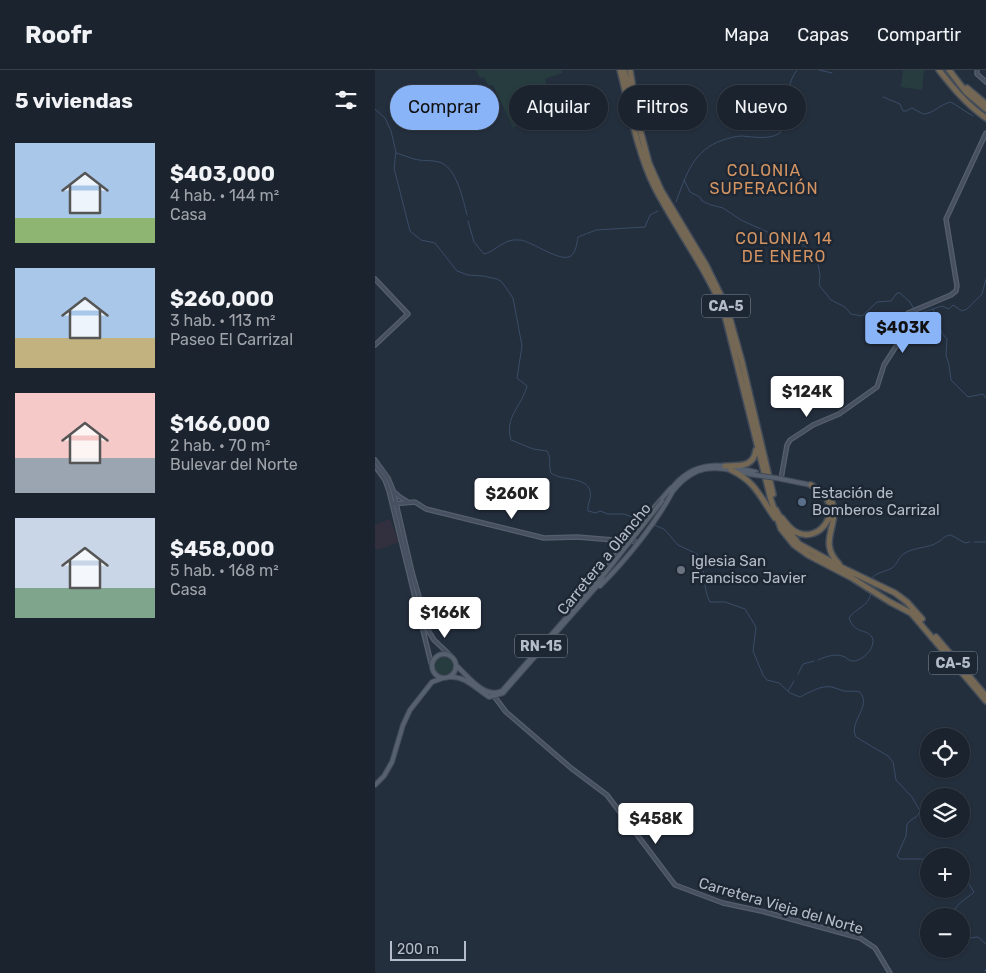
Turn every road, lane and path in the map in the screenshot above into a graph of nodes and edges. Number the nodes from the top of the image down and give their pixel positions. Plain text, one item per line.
1 (620, 70) edge
2 (624, 70) edge
3 (630, 70) edge
4 (941, 70) edge
5 (951, 70) edge
6 (977, 70) edge
7 (986, 82) edge
8 (628, 85) edge
9 (632, 85) edge
10 (986, 104) edge
11 (986, 109) edge
12 (986, 114) edge
13 (986, 118) edge
14 (639, 130) edge
15 (986, 133) edge
16 (375, 279) edge
17 (375, 346) edge
18 (757, 448) junction
19 (375, 460) edge
20 (375, 466) edge
21 (725, 466) junction
22 (731, 470) junction
23 (755, 473) junction
24 (779, 478) junction
25 (811, 486) junction
26 (673, 489) junction
27 (393, 490) junction
28 (409, 502) junction
29 (394, 504) junction
30 (776, 510) junction
31 (777, 522) junction
32 (617, 540) junction
33 (627, 540) junction
34 (638, 542) junction
35 (843, 568) junction
36 (883, 587) junction
37 (895, 593) junction
38 (586, 595) junction
39 (878, 595) junction
40 (890, 602) junction
41 (450, 655) junction
42 (457, 666) junction
43 (433, 669) junction
44 (450, 677) junction
45 (443, 678) junction
46 (432, 682) junction
47 (496, 696) junction
48 (986, 696) edge
49 (498, 701) joint
50 (986, 701) edge
51 (375, 785) edge
52 (890, 973) edge

1 - 18 highway, CA-5
2 - 8 highway, CA-5
3 - 9 highway
4 - 12 highway
4 - 13 highway
5 - 10 highway
5 - 11 highway
6 - 7 street
14 - 30 highway, CA-5
15 - 24 street
16 - 17 street
18 - 21 highway
18 - 31 highway, CA-5
19 - 27 street
20 - 29 street
21 - 23 main road, Carretera a Olancho / RN-15
21 - 26 main road, Carretera a Olancho / RN-15
22 - 23 main road, Carretera a Olancho / RN-15
22 - 26 main road, Carretera a Olancho / RN-15
22 - 31 highway
23 - 24 main road, Carretera a Olancho / RN-15, bridge
24 - 25 main road, Carretera a Olancho / RN-15
25 - 30 highway
25 - 35 highway
26 - 33 main road, bridge
26 - 34 main road
26 - 38 main road, Carretera a Olancho / RN-15, bridge
27 - 28 street
27 - 29 street
28 - 29 street
28 - 32 street
29 - 41 street
29 - 43 street
30 - 35 highway, CA-5
31 - 39 highway, CA-5
32 - 33 main road
32 - 38 main road
33 - 34 street
34 - 38 main road
35 - 36 highway, CA-5
36 - 37 highway, CA-5
36 - 39 highway
37 - 40 highway
37 - 48 highway, CA-5
38 - 42 main road, Carretera a Olancho / RN-15
38 - 47 main road, Carretera a Olancho / RN-15
39 - 40 highway, CA-5
40 - 50 highway, CA-5
41 - 42 main road, RN-15
41 - 43 main road
42 - 44 main road
43 - 45 main road
43 - 46 main road
44 - 45 main road
44 - 47 main road
45 - 46 main road
46 - 51 main road
47 - 49 main road
49 - 52 street, Carretera Vieja del Norte

